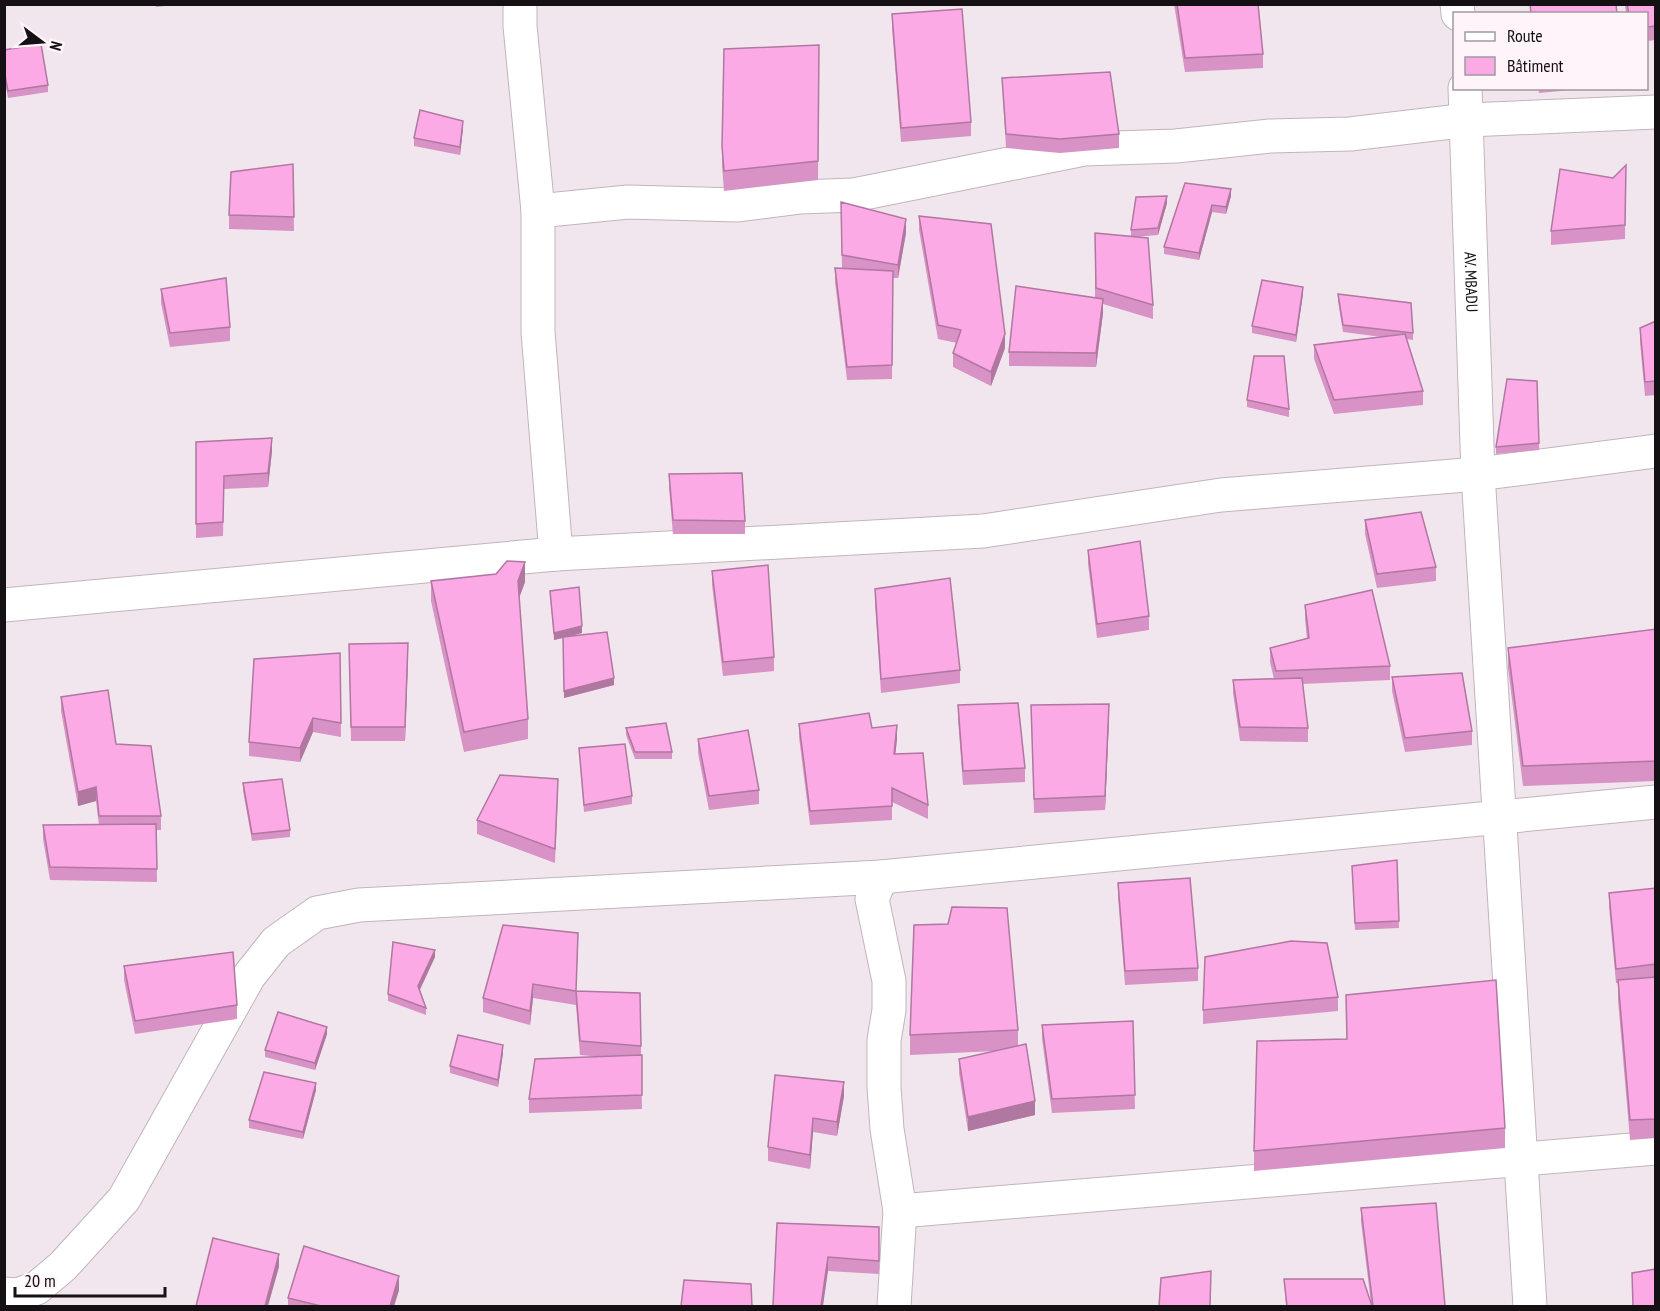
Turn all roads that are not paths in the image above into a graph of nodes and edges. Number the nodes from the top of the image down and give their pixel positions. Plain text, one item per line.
1 (520, 4) edge
2 (1465, 90) edge
3 (1656, 112) edge
4 (1468, 120) junction
5 (538, 212) junction
6 (1656, 452) edge
7 (1478, 474) junction
8 (556, 554) junction
9 (4, 605) edge
10 (1656, 802) edge
11 (1501, 817) junction
12 (881, 877) junction
13 (1656, 1148) edge
14 (1520, 1158) junction
15 (900, 1211) junction
16 (4, 1294) edge
17 (894, 1306) edge
18 (1530, 1306) edge

1 - 5 street
2 - 4 street, AV. MBADU
3 - 4 street
4 - 5 street
4 - 7 street, AV. MBADU
5 - 8 street
6 - 7 street
7 - 8 street
7 - 11 street, AV. MBADU
8 - 9 street
10 - 11 street
11 - 12 street
11 - 14 street, AV. MBADU
12 - 15 street
12 - 16 street
13 - 14 street
14 - 15 street
14 - 18 street, AV. MBADU
15 - 17 street

